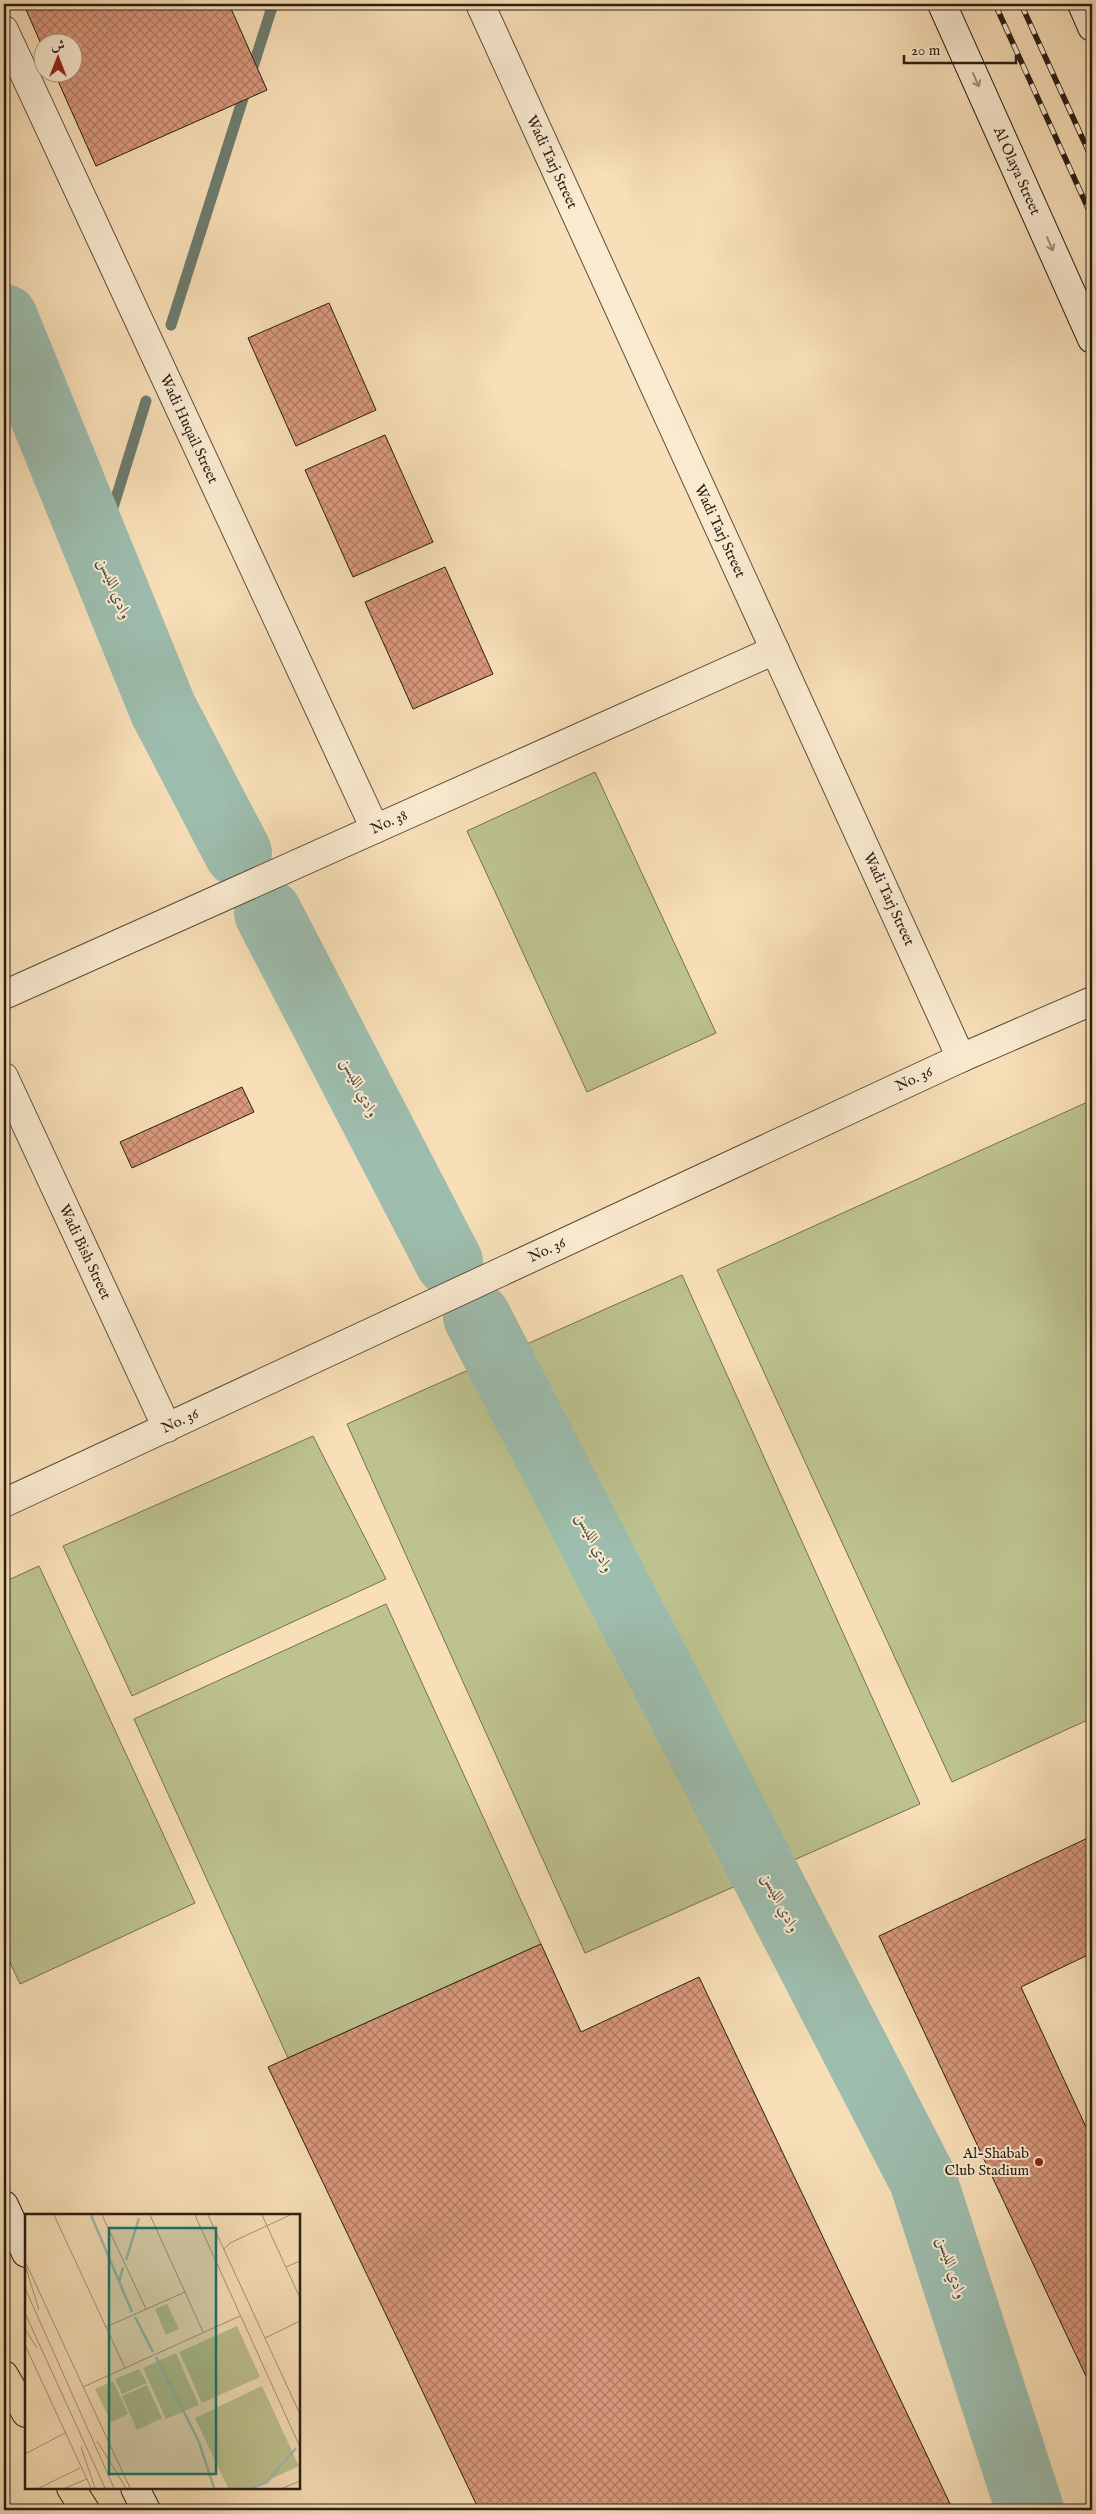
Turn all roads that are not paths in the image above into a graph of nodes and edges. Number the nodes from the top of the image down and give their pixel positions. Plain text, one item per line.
1 (480, 4) edge
2 (942, 4) edge
3 (1082, 4) edge
4 (1092, 26) edge
5 (4, 30) edge
6 (1092, 339) edge
7 (775, 650) junction
8 (374, 829) junction
9 (4, 995) edge
10 (1092, 1001) edge
11 (961, 1058) junction
12 (4, 1077) edge
13 (167, 1428) junction
14 (4, 1503) edge
15 (4, 2205) edge
16 (25, 2251) edge
17 (4, 2375) edge
18 (25, 2411) edge
19 (72, 2489) edge
20 (136, 2489) edge
21 (85, 2510) edge
22 (146, 2510) edge

1 - 7 street, Wadi Tarj Street
2 -> 6 street, Al Olaya Street
3 - 4 street
5 - 8 street, Wadi Huqail Street
7 - 8 street, No. 38
7 - 11 street, Wadi Tarj Street
8 - 9 street, No. 38
10 - 11 street, No. 36
11 - 13 street, No. 36
12 - 13 street, Wadi Bish Street
13 - 14 street, No. 36
15 - 16 street
17 - 18 highway
19 - 21 highway
20 - 22 street

